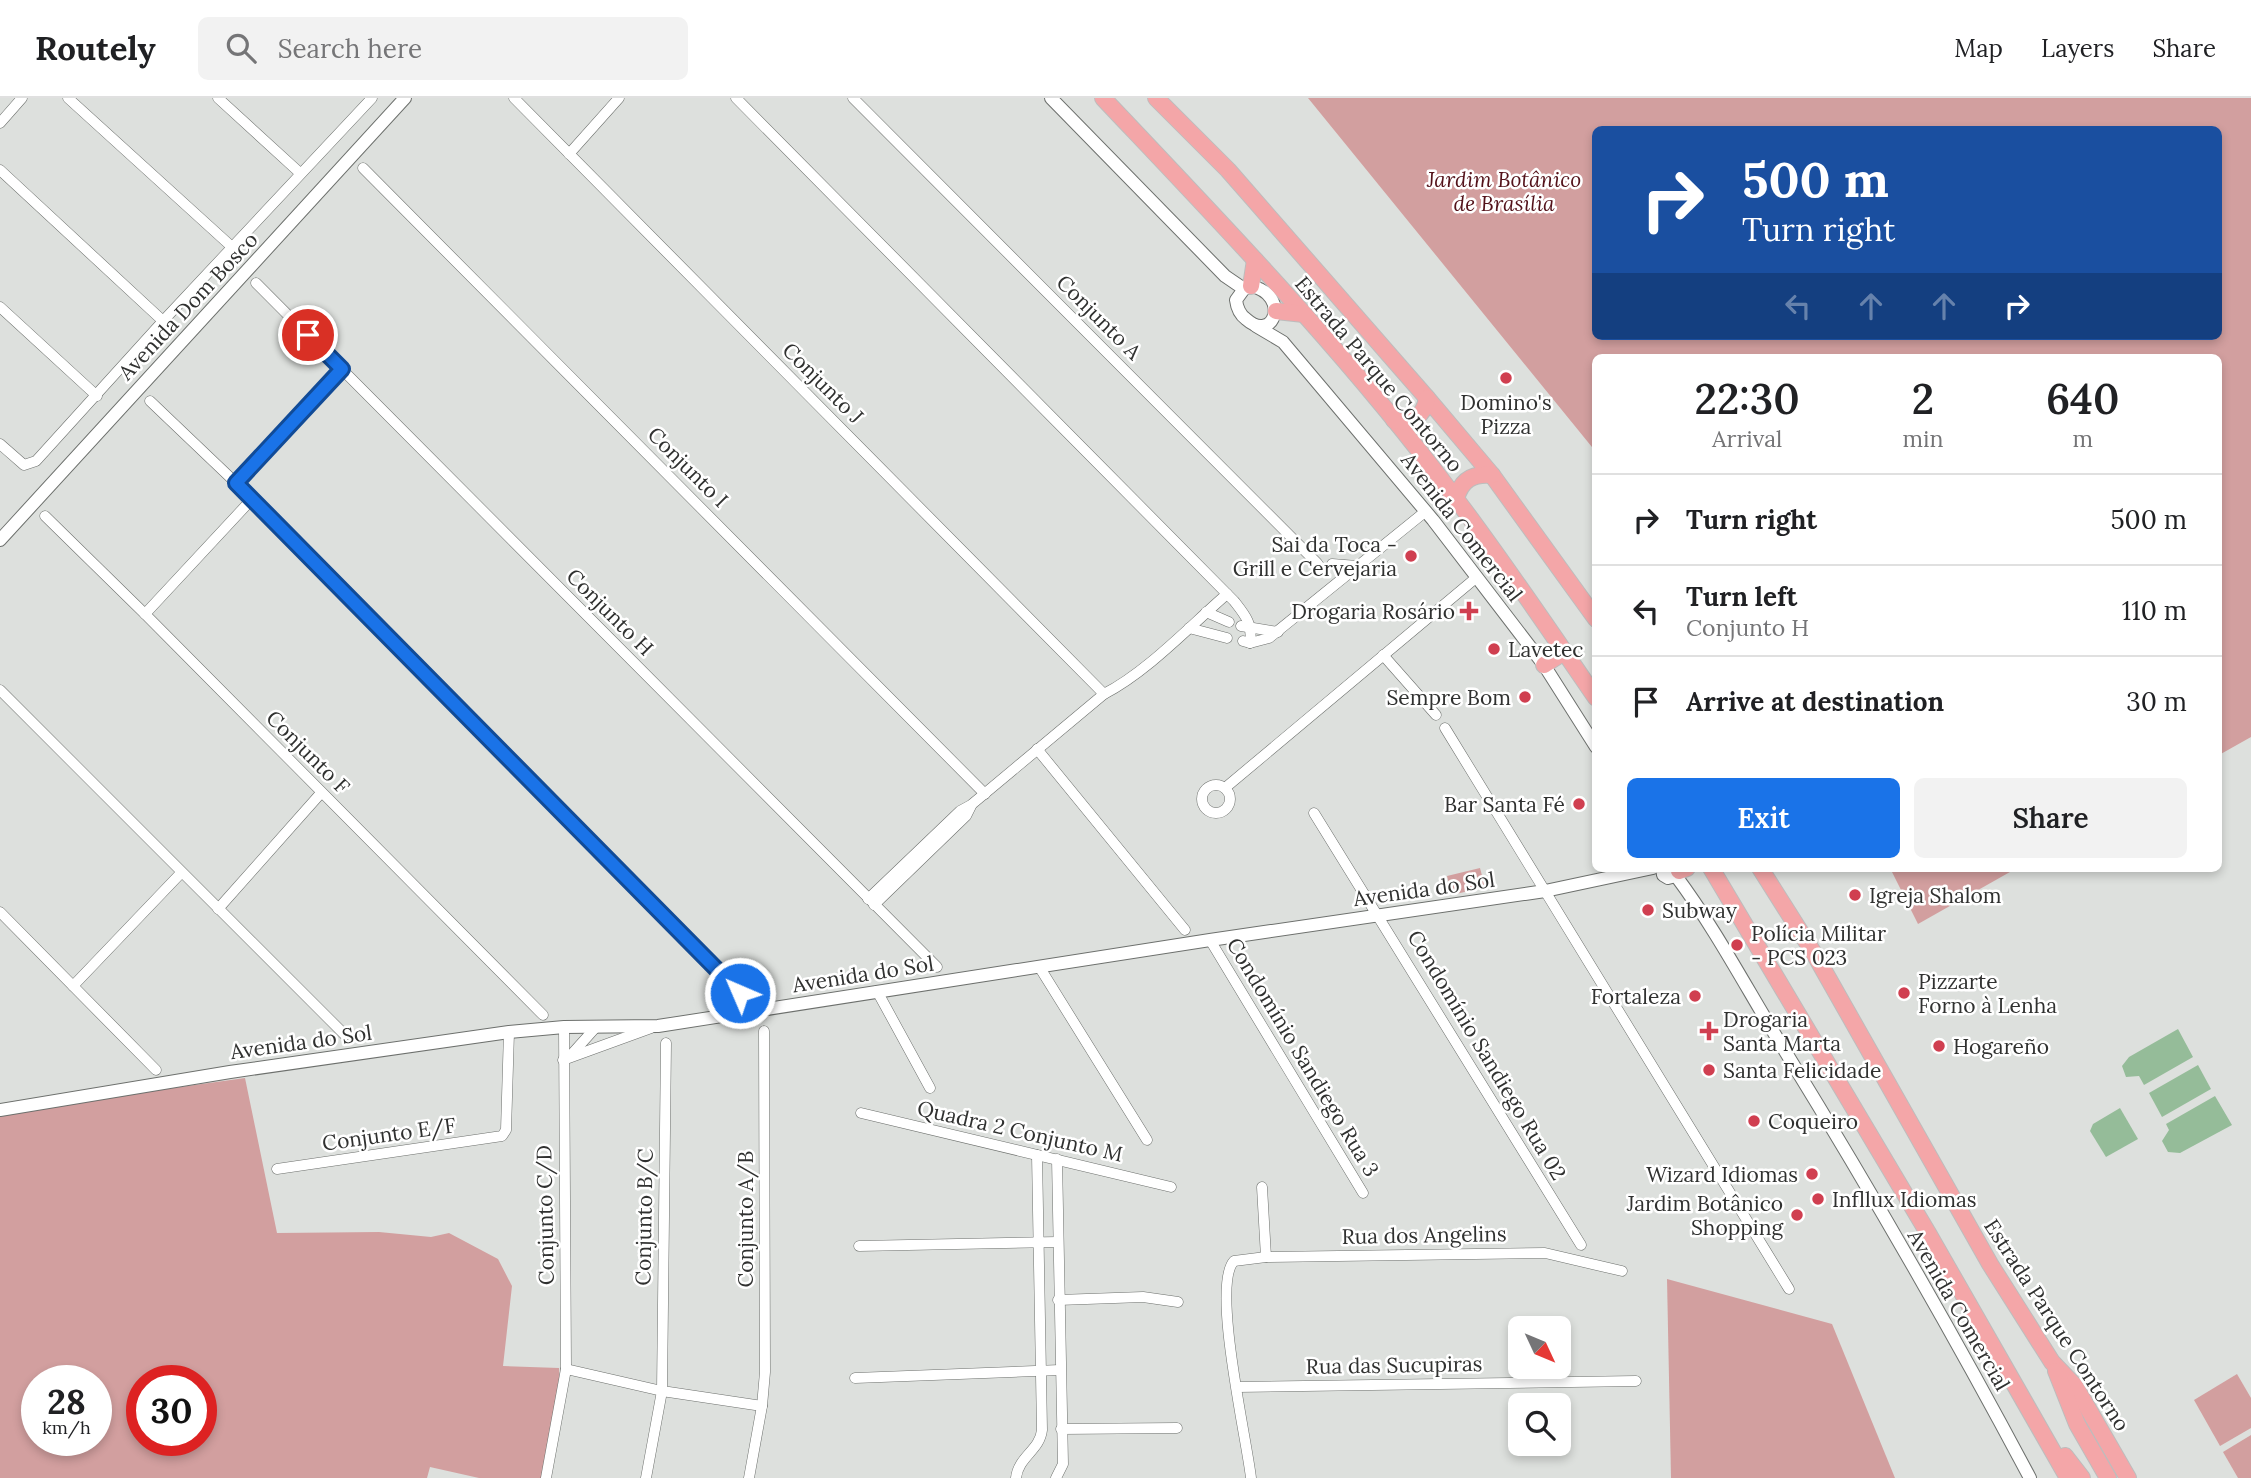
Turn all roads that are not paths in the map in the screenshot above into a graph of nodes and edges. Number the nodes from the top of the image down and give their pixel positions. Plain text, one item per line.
1 (22, 98) edge
2 (68, 98) edge
3 (218, 98) edge
4 (405, 98) edge
5 (514, 98) edge
6 (619, 98) edge
7 (736, 98) edge
8 (853, 98) edge
9 (1051, 98) edge
10 (1103, 98) edge
11 (1156, 98) edge
12 (369, 99) edge
13 (0, 123) edge
14 (569, 154) junction
15 (363, 169) dead end
16 (0, 170) edge
17 (300, 173) junction
18 (232, 247) junction
19 (1255, 260) junction
20 (256, 283) dead end
21 (1243, 292) junction
22 (0, 307) edge
23 (1304, 314) junction
24 (1273, 318) junction
25 (163, 321) junction
26 (1256, 326) junction
27 (1283, 342) junction
28 (342, 369) junction
29 (97, 396) junction
30 (1427, 398) junction
31 (150, 401) dead end
32 (1394, 420) junction
33 (0, 444) edge
34 (1492, 475) junction
35 (236, 483) junction
36 (252, 499) junction
37 (1456, 499) junction
38 (1426, 511) junction
39 (45, 516) dead end
40 (0, 540) edge
41 (1357, 566) junction
42 (1327, 571) junction
43 (1477, 577) junction
44 (1227, 594) junction
45 (1206, 612) junction
46 (1592, 613) edge
47 (145, 614) junction
48 (1229, 622) dead end
49 (1247, 627) junction
50 (1189, 628) junction
51 (1278, 632) junction
52 (1227, 638) dead end
53 (1564, 652) junction
54 (1383, 655) junction
55 (1544, 665) junction
56 (0, 690) edge
57 (1592, 692) edge
58 (1104, 694) junction
59 (1436, 715) dead end
60 (1444, 728) dead end
61 (1592, 741) edge
62 (1037, 750) junction
63 (1225, 788) dead end
64 (321, 793) junction
65 (985, 794) junction
66 (1314, 813) dead end
67 (1656, 872) edge
68 (1669, 872) edge
69 (1711, 872) edge
70 (1763, 872) edge
71 (181, 873) junction
72 (1545, 891) junction
73 (871, 902) junction
74 (218, 909) junction
75 (0, 912) edge
76 (1379, 915) junction
77 (1185, 930) dead end
78 (1210, 940) junction
79 (937, 967) dead end
80 (1040, 968) junction
81 (73, 986) junction
82 (877, 991) junction
83 (740, 993) dead end
84 (542, 1015) dead end
85 (602, 1026) junction
86 (658, 1026) junction
87 (564, 1027) junction
88 (764, 1031) dead end
89 (509, 1032) junction
90 (345, 1035) dead end
91 (666, 1043) dead end
92 (604, 1044) junction
93 (566, 1058) junction
94 (156, 1070) dead end
95 (930, 1088) dead end
96 (0, 1110) edge
97 (861, 1113) dead end
98 (1147, 1140) dead end
99 (1037, 1155) junction
100 (1057, 1160) junction
101 (277, 1169) dead end
102 (1171, 1187) dead end
103 (1262, 1187) dead end
104 (1363, 1193) dead end
105 (1038, 1242) junction
106 (1058, 1242) junction
107 (1581, 1245) dead end
108 (859, 1246) dead end
109 (1266, 1257) junction
110 (1622, 1270) dead end
111 (1789, 1289) dead end
112 (1058, 1300) junction
113 (1178, 1301) dead end
114 (2052, 1362) junction
115 (566, 1369) junction
116 (1060, 1370) junction
117 (1041, 1371) junction
118 (855, 1378) dead end
119 (1636, 1381) dead end
120 (1237, 1387) junction
121 (662, 1391) junction
122 (762, 1406) junction
123 (2032, 1416) junction
124 (1177, 1428) dead end
125 (1061, 1429) junction
126 (546, 1478) edge
127 (646, 1478) edge
128 (748, 1478) edge
129 (1017, 1478) edge
130 (1056, 1478) edge
131 (1251, 1478) edge
132 (2030, 1478) edge
133 (2068, 1478) edge
134 (2082, 1478) edge
135 (2108, 1478) edge
136 (2128, 1478) edge

1 - 13 street
2 - 18 street
3 - 17 street
4 - 40 street, Avenida Dom Bosco
5 - 14 street, Conjunto J
6 - 14 street
7 - 44 street
8 - 42 street, Conjunto A
9 - 21 street, Avenida Comercial
10 - 19 highway, Estrada Parque Contorno
11 - 30 highway, Estrada Parque Contorno
12 - 17 street
14 - 58 street, Conjunto J
15 - 65 street, Conjunto I
16 - 25 street
17 - 18 street
18 - 25 street
19 - 21 highway
19 - 23 highway, Estrada Parque Contorno
20 - 28 street, Conjunto H
21 - 24 street, Avenida Comercial
21 - 26 street, Avenida Comercial
22 - 29 street
23 - 24 highway
23 - 32 highway, Estrada Parque Contorno
24 - 26 street
24 - 27 street, Avenida Comercial
25 - 29 street
26 - 27 street, Avenida Comercial
27 - 38 street, Avenida Comercial
28 - 35 street
28 - 73 street, Conjunto H
29 - 33 street
30 - 32 highway
30 - 34 highway, Estrada Parque Contorno
31 - 35 street
32 - 37 highway, Estrada Parque Contorno
34 - 37 highway
34 - 46 highway, Estrada Parque Contorno
35 - 36 street
36 - 47 street
36 - 83 street
37 - 53 highway, Estrada Parque Contorno
38 - 41 street
38 - 43 street, Avenida Comercial
39 - 47 street, Conjunto F
41 - 42 street
41 - 42 street
42 - 51 street
43 - 54 street
43 - 55 street, Avenida Comercial
44 - 45 street
44 - 49 street
45 - 48 street
45 - 50 street
47 - 64 street, Conjunto F
49 - 51 street
49 - 51 street
50 - 52 street
50 - 58 street
53 - 55 highway
53 - 57 highway, Estrada Parque Contorno
54 - 59 street
54 - 63 street
55 - 61 street, Avenida Comercial
56 - 71 street
58 - 62 street
60 - 72 street
62 - 65 street
62 - 77 street
64 - 74 street
64 - 84 street, Conjunto F
65 - 73 street
66 - 76 street, Condomínio Sandiego Rua 02
67 - 72 street, Avenida do Sol
68 - 132 street, Avenida Comercial
69 - 123 highway
70 - 114 highway, Estrada Parque Contorno
71 - 74 street
71 - 81 street
72 - 76 street, Avenida do Sol
72 - 111 street
73 - 79 street, Conjunto H
74 - 90 street
75 - 81 street
76 - 78 street, Avenida do Sol
76 - 107 street, Condomínio Sandiego Rua 02
78 - 80 street, Avenida do Sol
78 - 104 street, Condomínio Sandiego Rua 3
80 - 82 street, Avenida do Sol
80 - 98 street
81 - 94 street
82 - 86 street, Avenida do Sol
82 - 95 street
85 - 86 street, Avenida do Sol
85 - 87 street, Avenida do Sol
85 - 92 street
85 - 93 street
86 - 92 street
87 - 89 street, Avenida do Sol
87 - 93 street, Conjunto C/D
88 - 122 street, Conjunto A/B
89 - 96 street, Avenida do Sol
89 - 101 street, Conjunto E/F
91 - 121 street, Conjunto B/C
92 - 93 street
93 - 115 street, Conjunto C/D
97 - 99 street, Quadra 2 Conjunto M
99 - 100 street, Quadra 2 Conjunto M
99 - 105 street
100 - 102 street, Quadra 2 Conjunto M
100 - 106 street
103 - 109 street
105 - 106 street
105 - 108 street
105 - 117 street
106 - 112 street
109 - 110 street, Rua dos Angelins
109 - 120 street, Rua dos Angelins
112 - 113 street
112 - 116 street
114 - 135 highway
114 - 136 highway, Estrada Parque Contorno
115 - 121 street
115 - 126 street, Conjunto C/D
116 - 117 street
116 - 125 street
117 - 118 street
117 - 129 street
119 - 120 street, Rua das Sucupiras
120 - 131 street
121 - 122 street
121 - 127 street, Conjunto B/C
122 - 128 street, Conjunto A/B
123 - 133 highway
123 - 134 highway
124 - 125 street
125 - 130 street

